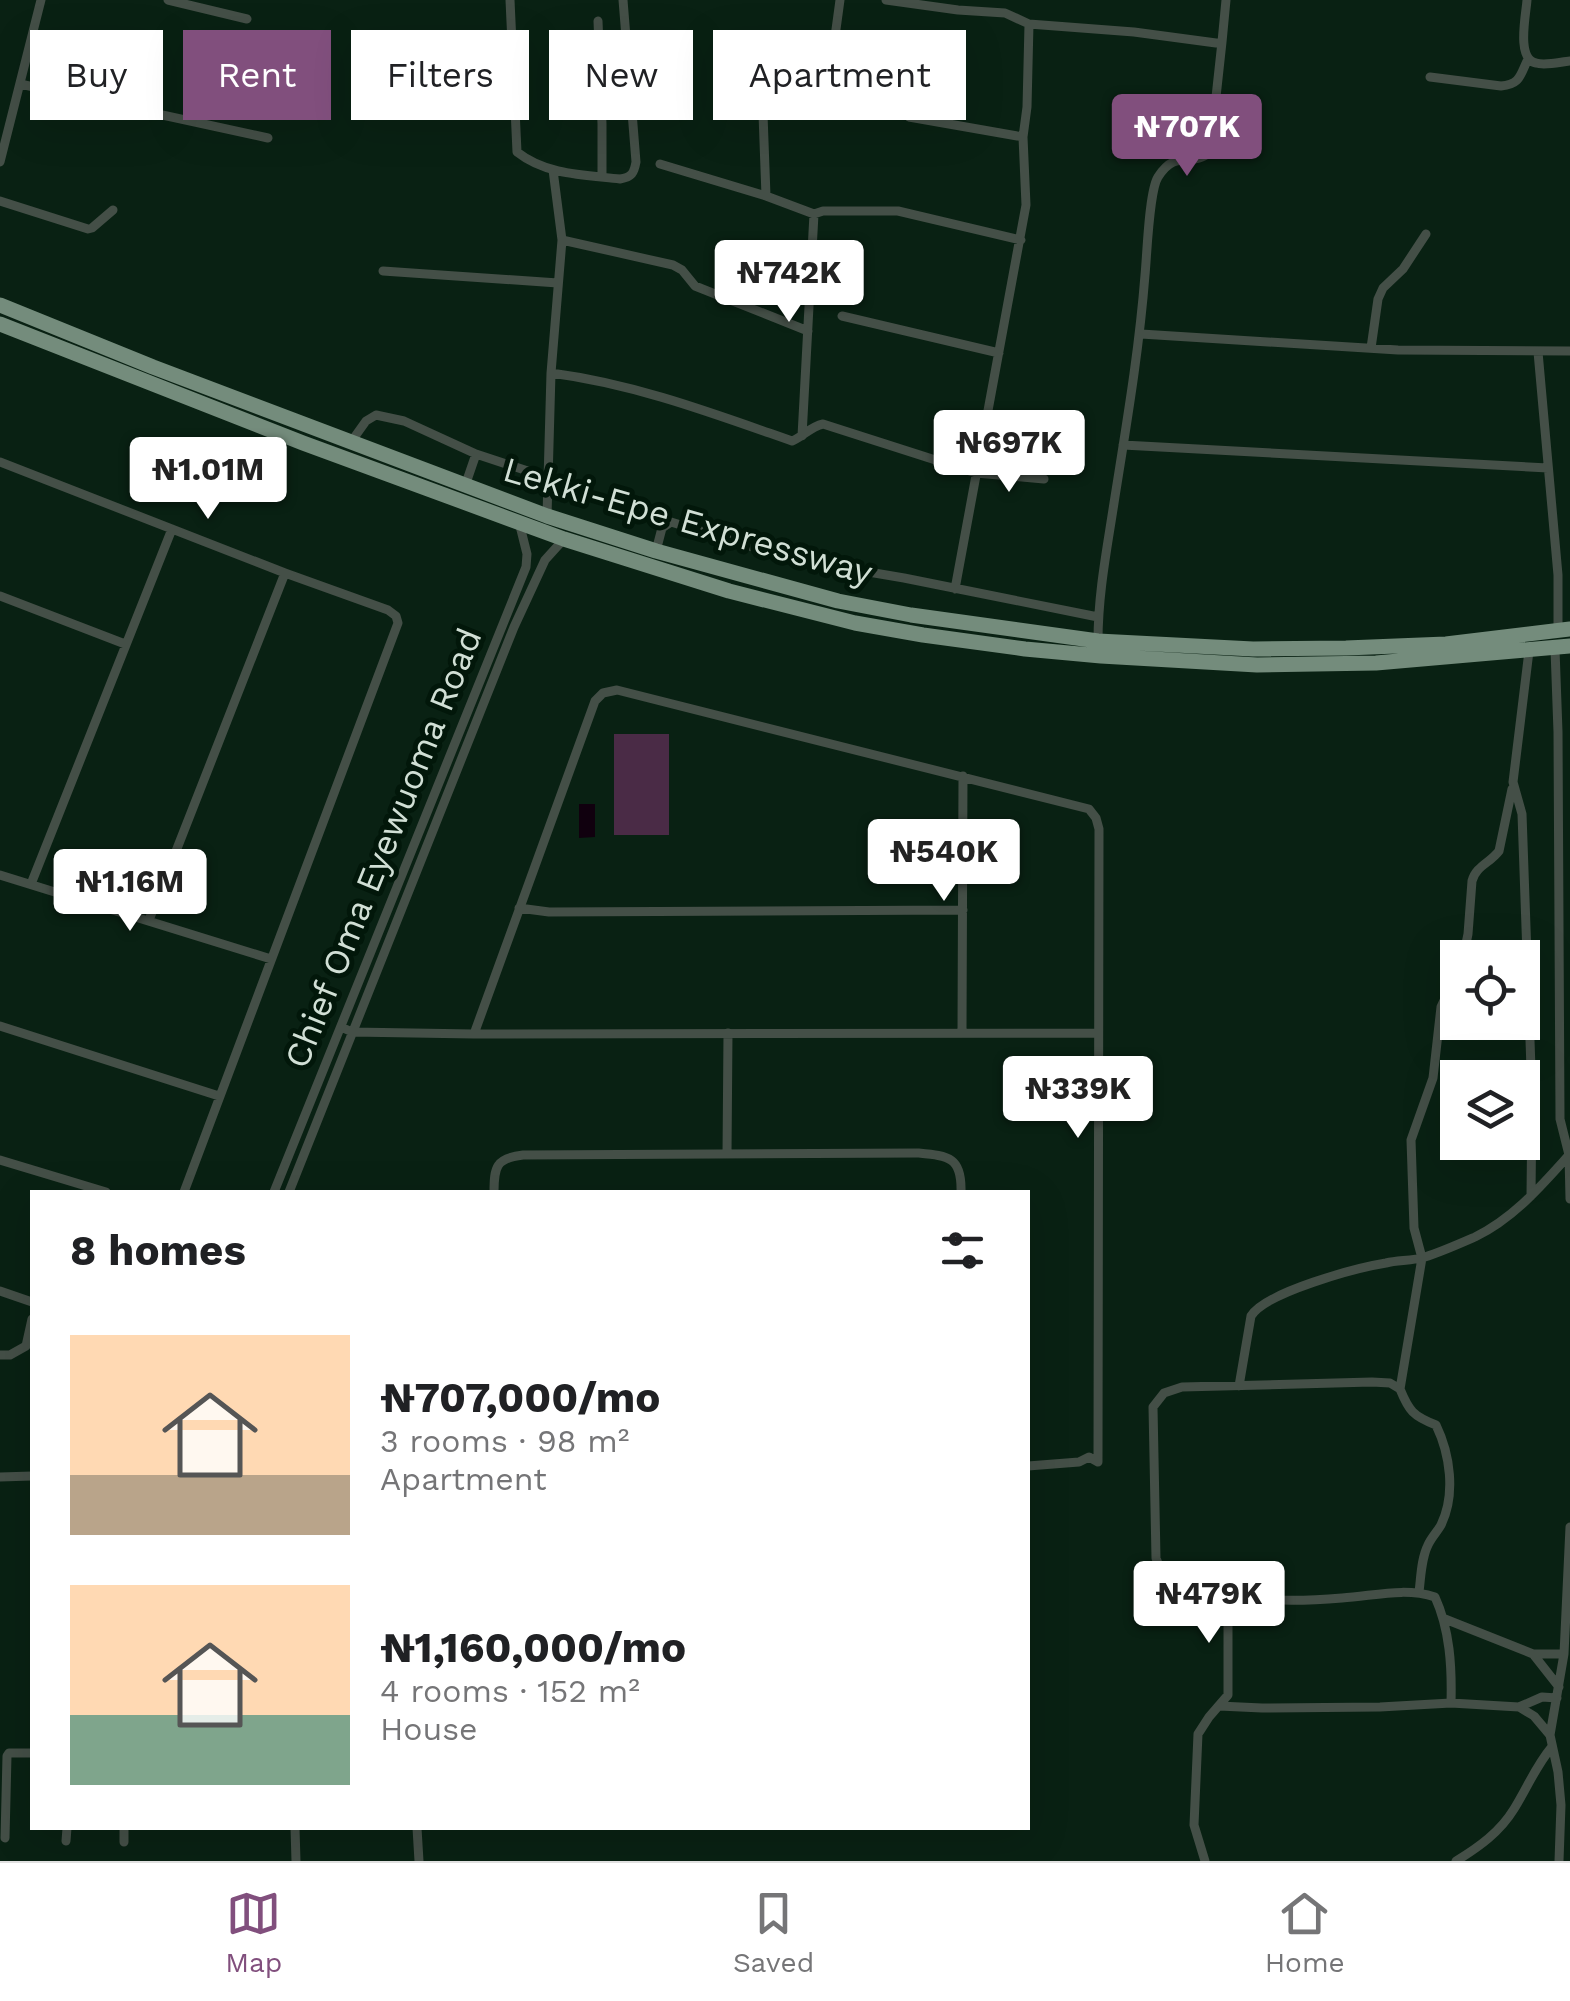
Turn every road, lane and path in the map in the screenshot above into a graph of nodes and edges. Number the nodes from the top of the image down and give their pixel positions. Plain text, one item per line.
1 (41, 0) edge
2 (168, 0) edge
3 (510, 0) edge
4 (623, 0) edge
5 (840, 0) edge
6 (886, 0) edge
7 (1226, 0) edge
8 (1527, 0) edge
9 (247, 19) dead end
10 (598, 22) dead end
11 (1029, 24) junction
12 (836, 30) edge
13 (1222, 42) junction
14 (1528, 59) junction
15 (1570, 61) edge
16 (1430, 76) dead end
17 (20, 84) junction
18 (763, 120) edge
19 (925, 120) edge
20 (268, 138) dead end
21 (1024, 138) junction
22 (0, 162) edge
23 (660, 164) dead end
24 (553, 170) junction
25 (602, 177) junction
26 (766, 196) junction
27 (0, 201) edge
28 (113, 210) dead end
29 (814, 214) junction
30 (1426, 234) dead end
31 (562, 240) junction
32 (1021, 240) junction
33 (383, 271) dead end
34 (558, 284) junction
35 (0, 305) edge
36 (842, 316) dead end
37 (0, 324) edge
38 (808, 331) junction
39 (1140, 334) junction
40 (1371, 348) junction
41 (1570, 351) edge
42 (1538, 352) junction
43 (999, 353) junction
44 (551, 373) junction
45 (176, 384) junction
46 (802, 437) junction
47 (351, 442) junction
48 (1123, 445) junction
49 (476, 454) junction
50 (0, 462) edge
51 (1548, 468) junction
52 (976, 473) junction
53 (548, 478) junction
54 (1044, 479) dead end
55 (465, 486) junction
56 (546, 516) junction
57 (519, 522) junction
58 (172, 529) junction
59 (564, 539) junction
60 (656, 551) junction
61 (284, 573) junction
62 (955, 589) junction
63 (0, 596) edge
64 (1049, 609) junction
65 (1098, 617) junction
66 (1564, 630) edge
67 (1046, 632) junction
68 (1098, 641) junction
69 (125, 644) junction
70 (1562, 648) edge
71 (1529, 650) junction
72 (963, 776) junction
73 (1513, 782) junction
74 (0, 875) edge
75 (31, 884) junction
76 (519, 908) junction
77 (963, 910) junction
78 (149, 920) junction
79 (1467, 940) edge
80 (271, 959) junction
81 (1440, 1016) edge
82 (0, 1026) edge
83 (342, 1027) junction
84 (352, 1032) junction
85 (728, 1033) junction
86 (962, 1033) junction
87 (1098, 1033) junction
88 (474, 1034) junction
89 (220, 1096) junction
90 (727, 1154) junction
91 (1570, 1155) edge
92 (0, 1160) edge
93 (99, 1190) edge
94 (185, 1190) edge
95 (275, 1190) edge
96 (289, 1190) edge
97 (494, 1190) edge
98 (961, 1190) edge
99 (1531, 1196) junction
100 (1570, 1200) edge
101 (1422, 1258) junction
102 (0, 1291) edge
103 (30, 1301) edge
104 (30, 1328) edge
105 (0, 1356) edge
106 (1239, 1386) junction
107 (1400, 1389) junction
108 (1030, 1466) edge
109 (30, 1476) edge
110 (0, 1477) edge
111 (1570, 1527) edge
112 (1419, 1592) junction
113 (1228, 1596) junction
114 (1445, 1619) junction
115 (1533, 1654) junction
116 (1564, 1654) junction
117 (1558, 1693) junction
118 (1452, 1703) junction
119 (1219, 1706) junction
120 (1519, 1706) junction
121 (1550, 1735) junction
122 (1551, 1748) junction
123 (30, 1753) edge
124 (67, 1830) edge
125 (124, 1830) edge
126 (295, 1830) edge
127 (417, 1830) edge
128 (5, 1838) dead end
129 (66, 1841) dead end
130 (124, 1842) dead end
131 (296, 1861) edge
132 (418, 1861) edge
133 (1205, 1861) edge
134 (1456, 1861) edge
135 (1559, 1861) edge

1 - 17 street
2 - 9 street
3 - 24 street
4 - 25 street
5 - 12 street
6 - 11 street
7 - 13 street
8 - 14 street
10 - 25 street
11 - 13 street
11 - 21 street
13 - 39 street
14 - 15 street
14 - 16 street
17 - 20 street
17 - 22 street
18 - 26 street
19 - 21 street
21 - 32 street
23 - 26 street
24 - 25 street
24 - 31 street
26 - 29 street
27 - 28 street
29 - 32 street
29 - 38 street
30 - 40 street
31 - 34 street
31 - 38 street
32 - 43 street
33 - 34 street
34 - 44 street
35 - 45 highway, Lekki-Epe Expressway
36 - 43 street
37 - 45 highway, Lekki-Epe Expressway
38 - 46 street
39 - 40 street
39 - 48 street
40 - 42 street
41 - 42 street
42 - 51 street
43 - 52 street
44 - 46 street
44 - 53 street
45 - 47 highway, Lekki-Epe Expressway
45 - 57 highway, Lekki-Epe Expressway
46 - 52 street
47 - 49 street
47 - 55 highway, Lekki-Epe Expressway
48 - 51 street
48 - 65 street
49 - 53 street
49 - 55 street
50 - 58 street
51 - 66 street
52 - 54 street
52 - 62 street
53 - 56 street
55 - 56 highway, Lekki-Epe Expressway
56 - 60 highway, Lekki-Epe Expressway
57 - 59 highway, Lekki-Epe Expressway
57 - 83 street, Chief Oma Eyewuoma Road
58 - 61 street
58 - 69 street
59 - 71 highway, Lekki-Epe Expressway
59 - 84 street, Chief Oma Eyewuoma Road
60 - 62 street
60 - 67 highway, Lekki-Epe Expressway
61 - 78 street
61 - 80 street
62 - 64 street
63 - 69 street
64 - 65 street
64 - 67 street
65 - 68 street
66 - 68 highway, Lekki-Epe Expressway
67 - 68 highway, Lekki-Epe Expressway
69 - 75 street
70 - 71 highway, Lekki-Epe Expressway
70 - 91 street
71 - 73 street
72 - 76 street
72 - 77 street
72 - 87 street
73 - 79 street
73 - 99 street
74 - 75 street
75 - 78 street
76 - 77 street
76 - 88 street
77 - 86 street
78 - 80 street
80 - 89 street
81 - 101 street
82 - 89 street
83 - 84 street
83 - 95 street, Chief Oma Eyewuoma Road
84 - 88 street
84 - 96 street, Chief Oma Eyewuoma Road
85 - 86 street
85 - 88 street
85 - 90 street
86 - 87 street
87 - 108 street
89 - 94 street
90 - 97 street
90 - 98 street
91 - 99 street
91 - 100 street
92 - 93 street
99 - 101 street
101 - 106 street
101 - 107 street
102 - 103 street
104 - 105 street
106 - 107 street
106 - 113 street
107 - 112 street
109 - 110 street
111 - 116 street
112 - 113 street
112 - 114 street
113 - 119 street
114 - 115 street
114 - 118 street
115 - 116 street
115 - 117 street
116 - 117 street
117 - 120 street
117 - 121 street
118 - 119 street
118 - 120 street
119 - 133 street
120 - 121 street
121 - 122 street
122 - 134 street
122 - 135 street
123 - 128 street
124 - 129 street
125 - 130 street
126 - 131 street
127 - 132 street

